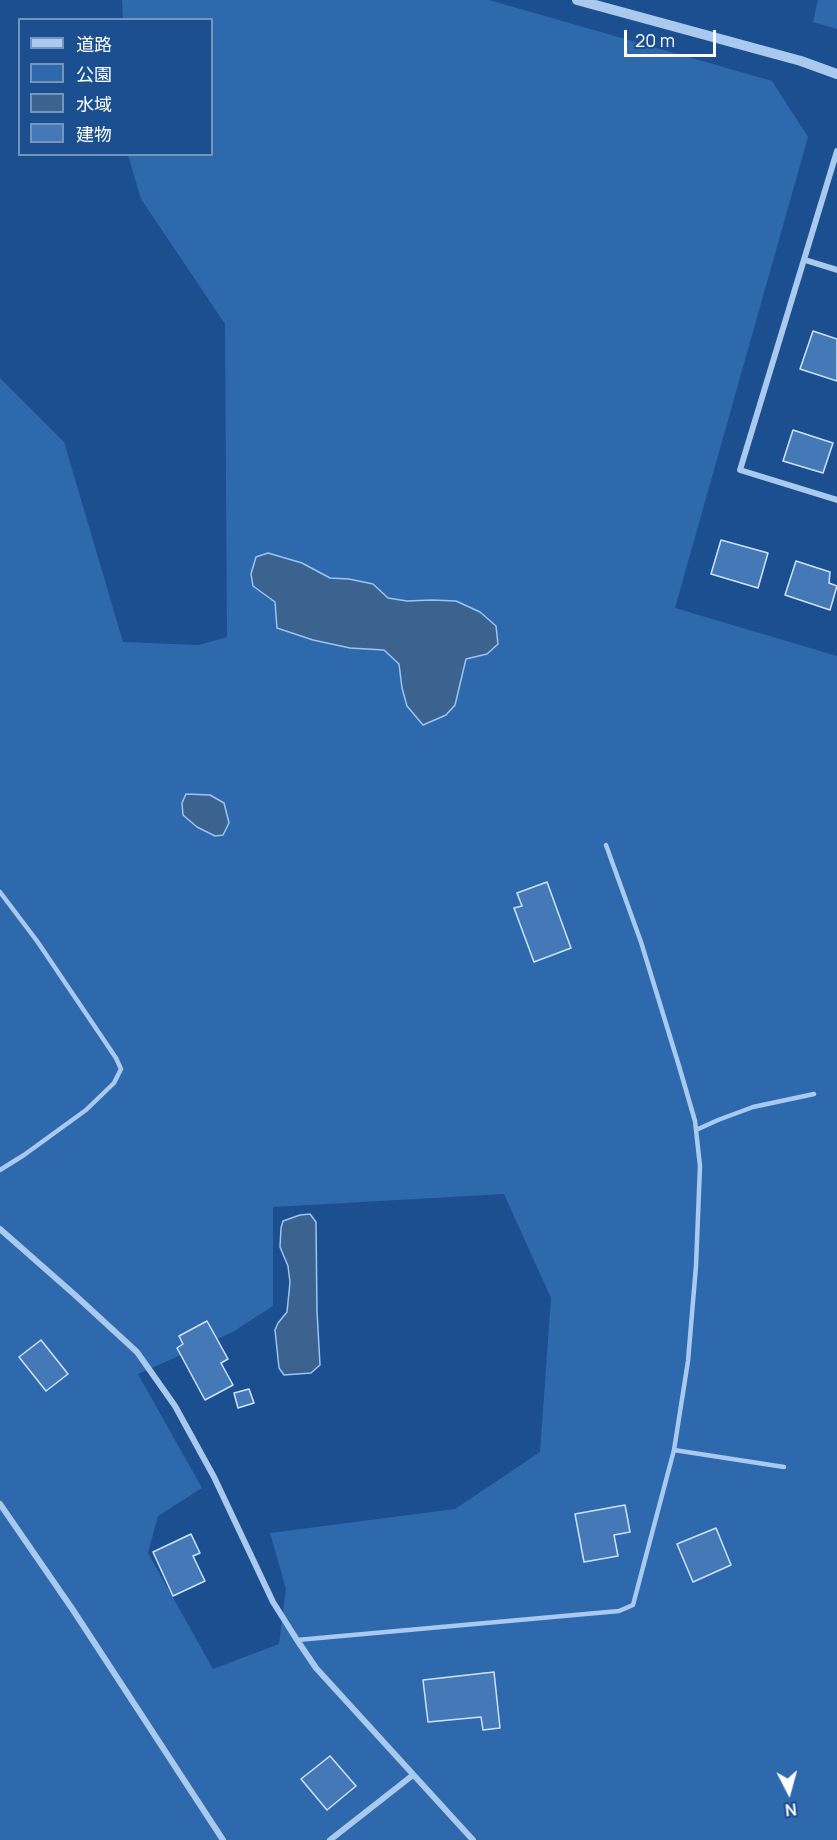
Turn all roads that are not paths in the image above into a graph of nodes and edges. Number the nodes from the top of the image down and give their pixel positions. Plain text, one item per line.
1 (577, 0) edge
2 (837, 74) edge
3 (837, 151) edge
4 (805, 260) junction
5 (837, 270) edge
6 (837, 500) edge
7 (606, 845) dead end
8 (0, 892) edge
9 (814, 1094) dead end
10 (696, 1130) junction
11 (0, 1170) edge
12 (0, 1229) edge
13 (674, 1450) junction
14 (784, 1467) dead end
15 (0, 1504) edge
16 (297, 1640) junction
17 (413, 1775) junction
18 (223, 1840) edge
19 (330, 1840) edge
20 (473, 1840) edge

1 - 2 street
3 - 4 street
4 - 5 street
4 - 6 street
7 - 10 lane
8 - 11 lane
9 - 10 lane
10 - 13 lane
12 - 16 street
13 - 14 lane
13 - 16 lane
15 - 18 street
16 - 17 street
17 - 19 street
17 - 20 street

